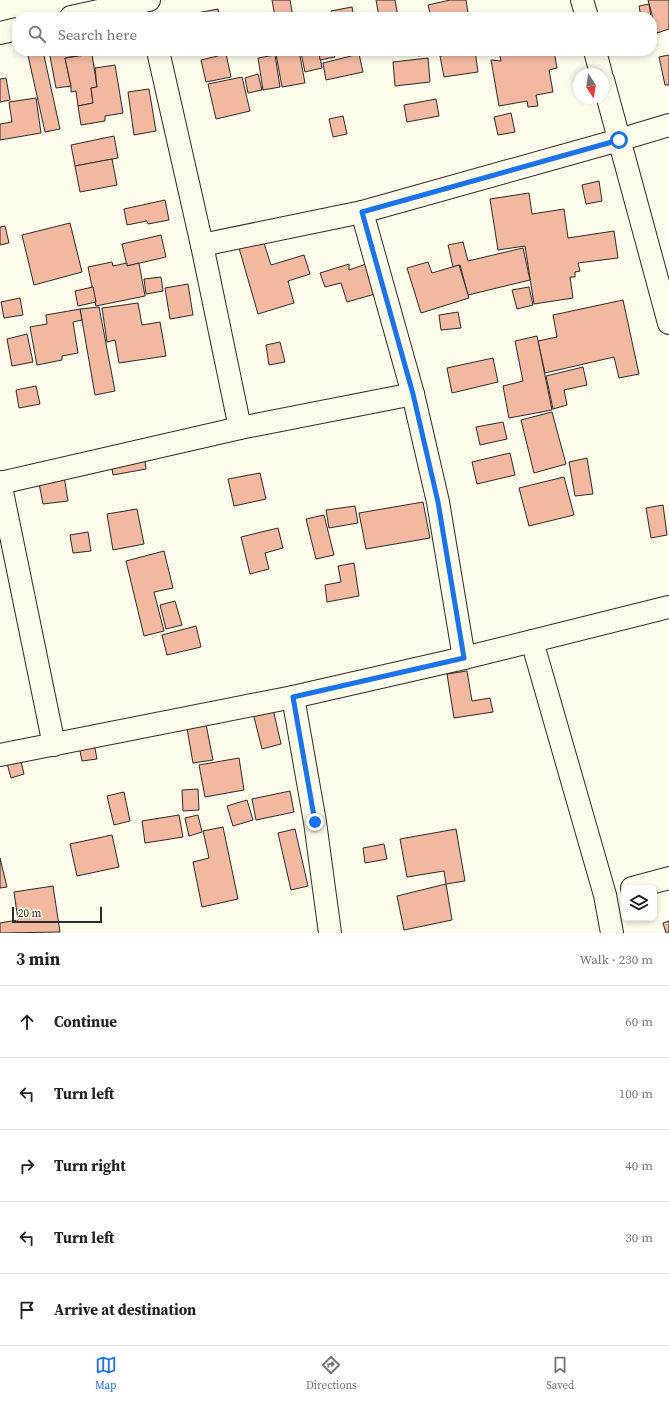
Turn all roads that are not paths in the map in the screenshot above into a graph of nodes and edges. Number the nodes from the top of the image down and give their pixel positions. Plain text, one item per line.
1 (147, 0) edge
2 (582, 0) edge
3 (93, 12) edge
4 (149, 12) edge
5 (585, 12) edge
6 (12, 30) edge
7 (0, 33) edge
8 (159, 56) edge
9 (596, 56) edge
10 (599, 68) edge
11 (609, 102) edge
12 (669, 125) edge
13 (619, 140) junction
14 (362, 212) junction
15 (202, 245) junction
16 (669, 323) edge
17 (413, 394) junction
18 (240, 428) junction
19 (0, 483) edge
20 (669, 607) edge
21 (532, 641) junction
22 (464, 658) junction
23 (293, 697) junction
24 (54, 745) junction
25 (0, 755) edge
26 (669, 878) edge
27 (643, 885) edge
28 (614, 893) edge
29 (330, 933) edge
30 (612, 933) edge

1 - 3 street
1 - 4 street
2 - 5 street
6 - 7 street
8 - 15 street
9 - 10 street
11 - 13 street
12 - 13 street
13 - 14 street
13 - 16 street
14 - 15 street
14 - 17 street
15 - 18 street
17 - 18 street
17 - 22 street
18 - 19 street
19 - 24 street
20 - 21 street
21 - 22 street
21 - 28 street
22 - 23 street
23 - 24 street
23 - 29 street
24 - 25 street
26 - 27 street
28 - 30 street

